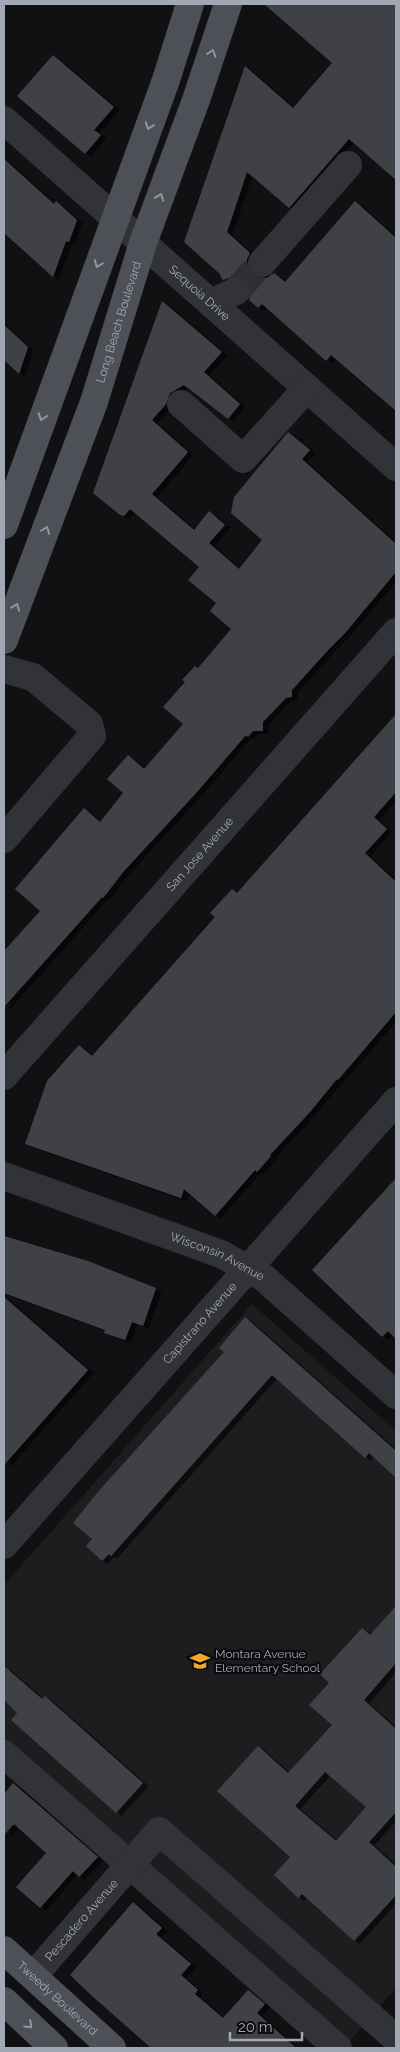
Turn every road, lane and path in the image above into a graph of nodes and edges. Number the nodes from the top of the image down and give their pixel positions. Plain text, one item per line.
1 (190, 4) edge
2 (228, 4) edge
3 (4, 120) edge
4 (348, 165) dead end
5 (115, 218) junction
6 (143, 243) junction
7 (262, 263) tunnel mouth
8 (236, 291) tunnel mouth
9 (212, 303) junction
10 (307, 388) junction
11 (182, 404) dead end
12 (396, 467) edge
13 (4, 524) edge
14 (396, 632) edge
15 (4, 640) edge
16 (4, 669) edge
17 (4, 839) edge
18 (4, 1076) edge
19 (396, 1101) edge
20 (4, 1176) edge
21 (248, 1269) junction
22 (396, 1395) edge
23 (4, 1545) edge
24 (4, 1754) edge
25 (130, 1865) junction
26 (4, 1950) edge
27 (32, 1976) junction
28 (4, 2001) edge
29 (391, 2039) edge
30 (54, 2048) edge
31 (112, 2048) edge
32 (338, 2048) edge

1 -> 5 main road
6 -> 2 main road, Long Beach Boulevard
3 - 5 street, Sequoia Drive
4 - 7 street
5 - 6 street, Sequoia Drive
5 -> 13 main road
6 - 9 street, Sequoia Drive
15 -> 6 main road, Long Beach Boulevard
8 - 9 street
9 - 10 street, Sequoia Drive
10 - 11 street
10 - 12 street, Sequoia Drive
14 - 18 street, San Jose Avenue
16 - 17 street
19 - 21 street, Capistrano Avenue
20 - 21 street, Wisconsin Avenue
21 - 22 street, Wisconsin Avenue
21 - 23 street, Capistrano Avenue
24 - 25 street
25 - 27 street, Pescadero Avenue
25 - 29 street, Pescadero Avenue
25 - 32 street
26 - 27 main road, Tweedy Boulevard
27 - 31 main road, Tweedy Boulevard
28 -> 30 main road

